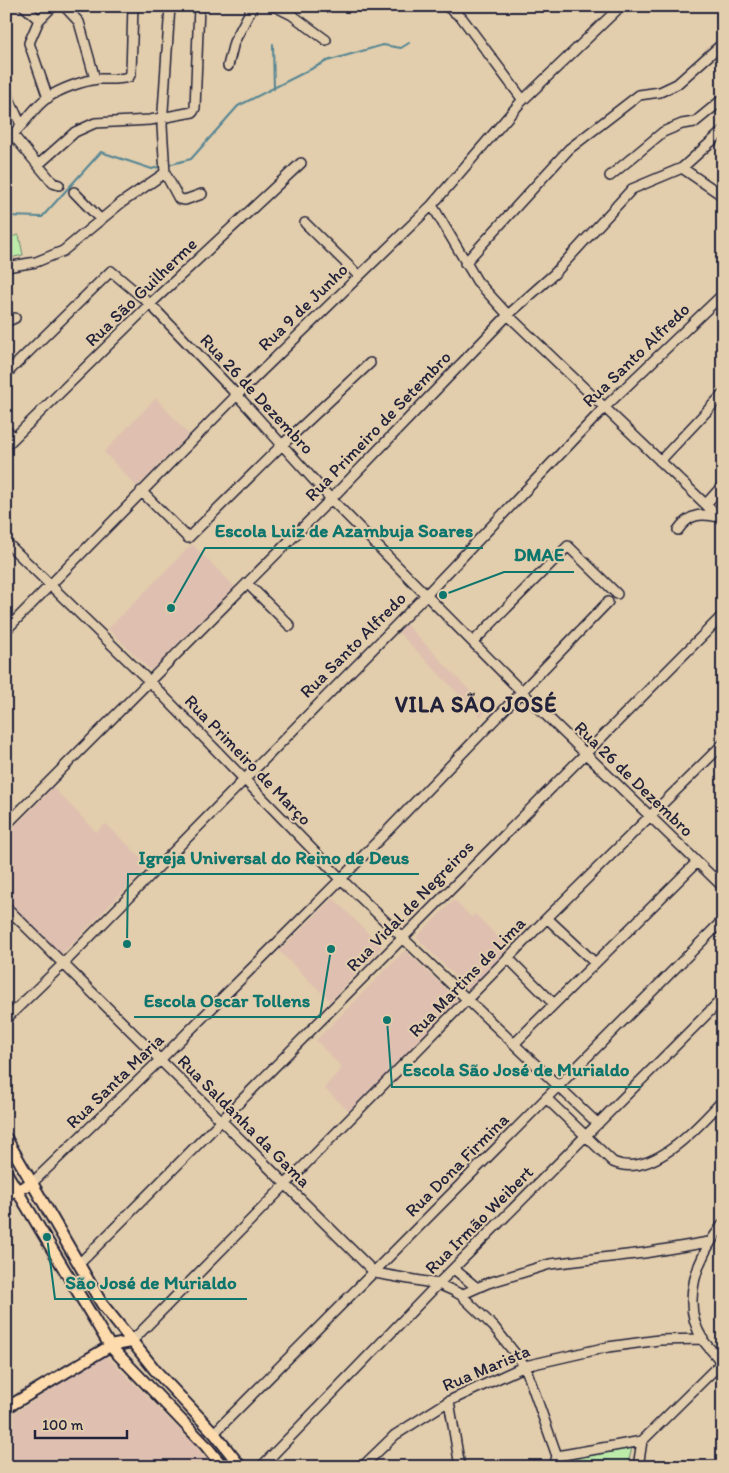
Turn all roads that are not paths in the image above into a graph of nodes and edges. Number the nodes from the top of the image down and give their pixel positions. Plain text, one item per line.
1 (24, 6) edge
2 (52, 6) edge
3 (64, 6) edge
4 (133, 6) edge
5 (170, 6) edge
6 (200, 6) edge
7 (252, 6) edge
8 (274, 6) edge
9 (622, 6) edge
10 (449, 8) edge
11 (39, 20) junction
12 (326, 40) dead end
13 (723, 43) edge
14 (228, 66) dead end
15 (96, 80) junction
16 (6, 92) edge
17 (48, 98) junction
18 (723, 99) edge
19 (524, 100) junction
20 (164, 118) junction
21 (21, 125) junction
22 (723, 131) edge
23 (10, 137) edge
24 (301, 163) dead end
25 (38, 165) junction
26 (682, 168) junction
27 (165, 173) junction
28 (610, 176) dead end
29 (59, 185) dead end
30 (74, 192) dead end
31 (202, 194) dead end
32 (723, 196) edge
33 (432, 205) junction
34 (101, 220) junction
35 (305, 223) dead end
36 (465, 263) junction
37 (6, 267) edge
38 (359, 276) junction
39 (723, 294) edge
40 (150, 304) junction
41 (508, 315) junction
42 (370, 363) dead end
43 (6, 374) edge
44 (237, 394) junction
45 (723, 394) edge
46 (606, 407) junction
47 (6, 430) edge
48 (14, 438) junction
49 (282, 445) junction
50 (6, 446) edge
51 (660, 461) junction
52 (723, 485) edge
53 (141, 491) junction
54 (331, 499) junction
55 (706, 504) junction
56 (721, 519) edge
57 (678, 530) dead end
58 (6, 542) edge
59 (247, 583) junction
60 (49, 585) junction
61 (617, 594) dead end
62 (426, 595) junction
63 (608, 602) dead end
64 (723, 615) edge
65 (290, 626) dead end
66 (6, 630) edge
67 (473, 642) junction
68 (149, 681) junction
69 (521, 691) junction
70 (723, 744) edge
71 (583, 753) junction
72 (244, 778) junction
73 (650, 816) junction
74 (6, 825) edge
75 (697, 862) junction
76 (723, 871) edge
77 (341, 879) junction
78 (715, 879) junction
79 (723, 887) edge
80 (6, 908) edge
81 (547, 918) junction
82 (722, 922) edge
83 (403, 937) junction
84 (508, 958) junction
85 (63, 964) junction
86 (595, 964) junction
87 (723, 998) edge
88 (468, 1000) junction
89 (554, 1004) junction
90 (6, 1019) edge
91 (514, 1044) junction
92 (160, 1060) junction
93 (558, 1087) junction
94 (546, 1098) junction
95 (723, 1100) edge
96 (219, 1121) junction
97 (598, 1124) junction
98 (586, 1135) junction
99 (6, 1138) edge
100 (6, 1172) edge
101 (32, 1183) junction
102 (286, 1185) junction
103 (16, 1189) junction
104 (6, 1195) edge
105 (723, 1224) edge
106 (709, 1242) junction
107 (79, 1264) junction
108 (454, 1269) junction
109 (374, 1273) junction
110 (438, 1284) junction
111 (477, 1288) junction
112 (462, 1295) junction
113 (703, 1340) junction
114 (131, 1342) junction
115 (110, 1346) junction
116 (722, 1363) edge
117 (525, 1366) junction
118 (449, 1401) junction
119 (6, 1408) edge
120 (214, 1433) junction
121 (642, 1441) junction
122 (557, 1456) junction
123 (222, 1467) edge
124 (241, 1467) edge
125 (261, 1467) edge
126 (362, 1467) edge
127 (460, 1467) edge
128 (554, 1467) edge
129 (638, 1467) edge

1 - 11 street
2 - 11 street
3 - 15 street
4 - 15 street
5 - 20 street
6 - 20 street
7 - 14 street
8 - 12 street
9 - 19 street, Rua 9 de Junho
10 - 19 street
11 - 17 street
13 - 36 street
15 - 17 street
16 - 21 street
17 - 21 street
18 - 28 street
19 - 33 street, Rua 9 de Junho
20 - 25 street
20 - 27 street
21 - 23 street
22 - 26 street, Rua Primeiro de Setembro
23 - 25 street
24 - 40 street, Rua São Guilherme
25 - 29 street
26 - 32 street
26 - 41 street, Rua Primeiro de Setembro
27 - 31 street
27 - 34 street
30 - 34 street
33 - 36 street
33 - 38 street, Rua 9 de Junho
34 - 37 street
35 - 38 street
36 - 41 street
38 - 44 street, Rua 9 de Junho
39 - 46 street, Rua Santo Alfredo
40 - 43 street, Rua 26 de Dezembro
40 - 44 street, Rua 26 de Dezembro
40 - 48 street, Rua São Guilherme
41 - 46 street
41 - 54 street, Rua Primeiro de Setembro
42 - 49 street
44 - 49 street, Rua 26 de Dezembro
44 - 53 street, Rua 9 de Junho
45 - 51 street
46 - 51 street
46 - 62 street, Rua Santo Alfredo
47 - 48 street
48 - 50 street, Rua São Guilherme
49 - 53 street
49 - 54 street, Rua 26 de Dezembro
51 - 55 street
52 - 55 street
53 - 60 street, Rua 9 de Junho
54 - 59 street, Rua Primeiro de Setembro
54 - 62 street, Rua 26 de Dezembro
55 - 56 street
56 - 57 street
58 - 60 street, Rua Primeiro de Março
59 - 65 street
59 - 68 street, Rua Primeiro de Setembro
60 - 66 street, Rua 9 de Junho
60 - 68 street, Rua Primeiro de Março
61 - 67 street
62 - 67 street, Rua 26 de Dezembro
62 - 72 street, Rua Santo Alfredo
63 - 69 street, Rua Santa Maria
64 - 71 street, Rua Vidal de Negreiros
67 - 69 street, Rua 26 de Dezembro
68 - 72 street, Rua Primeiro de Março
68 - 74 street, Rua Primeiro de Setembro
69 - 71 street, Rua 26 de Dezembro
69 - 77 street, Rua Santa Maria
70 - 73 street, Rua Martins de Lima
71 - 73 street, Rua 26 de Dezembro
71 - 83 street, Rua Vidal de Negreiros
72 - 77 street, Rua Primeiro de Março
72 - 85 street, Rua Santo Alfredo
73 - 75 street, Rua 26 de Dezembro
73 - 81 street, Rua Martins de Lima
75 - 78 street, Rua 26 de Dezembro
75 - 86 street
76 - 78 street
77 - 83 street, Rua Primeiro de Março
77 - 92 street, Rua Santa Maria
78 - 79 street, Rua 26 de Dezembro
80 - 85 street, Rua Saldanha da Gama
81 - 84 street, Rua Martins de Lima
81 - 86 street
82 - 93 street, Rua Dona Firmina
83 - 88 street, Rua Primeiro de Março
83 - 96 street, Rua Vidal de Negreiros
84 - 88 street, Rua Martins de Lima
84 - 89 street
85 - 90 street, Rua Santo Alfredo
85 - 92 street, Rua Saldanha da Gama
86 - 89 street
87 - 97 street, Rua Irmão Weibert
88 - 91 street, Rua Primeiro de Março
88 - 102 street, Rua Martins de Lima
89 - 91 street
91 - 93 street, Rua Primeiro de Março
92 - 96 street, Rua Saldanha da Gama
92 - 101 street, Rua Santa Maria
93 - 94 street, Rua Dona Firmina
93 - 97 street, Rua Primeiro de Março
94 - 98 street
94 - 109 street, Rua Dona Firmina
95 - 98 street
96 - 102 street, Rua Saldanha da Gama
96 - 107 street, Rua Vidal de Negreiros
97 - 98 street, Rua Irmão Weibert
98 - 108 street, Rua Irmão Weibert
99 - 101 main road
100 - 103 main road
101 - 103 main road, Rua Santa Maria
101 - 107 main road
102 - 109 street, Rua Saldanha da Gama
102 - 114 street, Rua Martins de Lima
103 - 104 main road, Rua Santa Maria
103 - 115 main road
105 - 106 street
106 - 111 street
106 - 113 street
107 - 114 main road
108 - 110 street, Rua Irmão Weibert
108 - 111 street
109 - 110 street
109 - 120 street, Rua Dona Firmina
110 - 112 street
110 - 125 street, Rua Irmão Weibert
111 - 112 street
112 - 117 street
113 - 116 street
113 - 117 street, Rua Marista
114 - 115 main road
114 - 120 main road
115 - 119 main road
115 - 123 main road
116 - 121 street
117 - 118 street, Rua Marista
117 - 122 street
118 - 126 street, Rua Marista
118 - 127 street
120 - 124 main road
121 - 122 street
121 - 129 street
122 - 128 street

